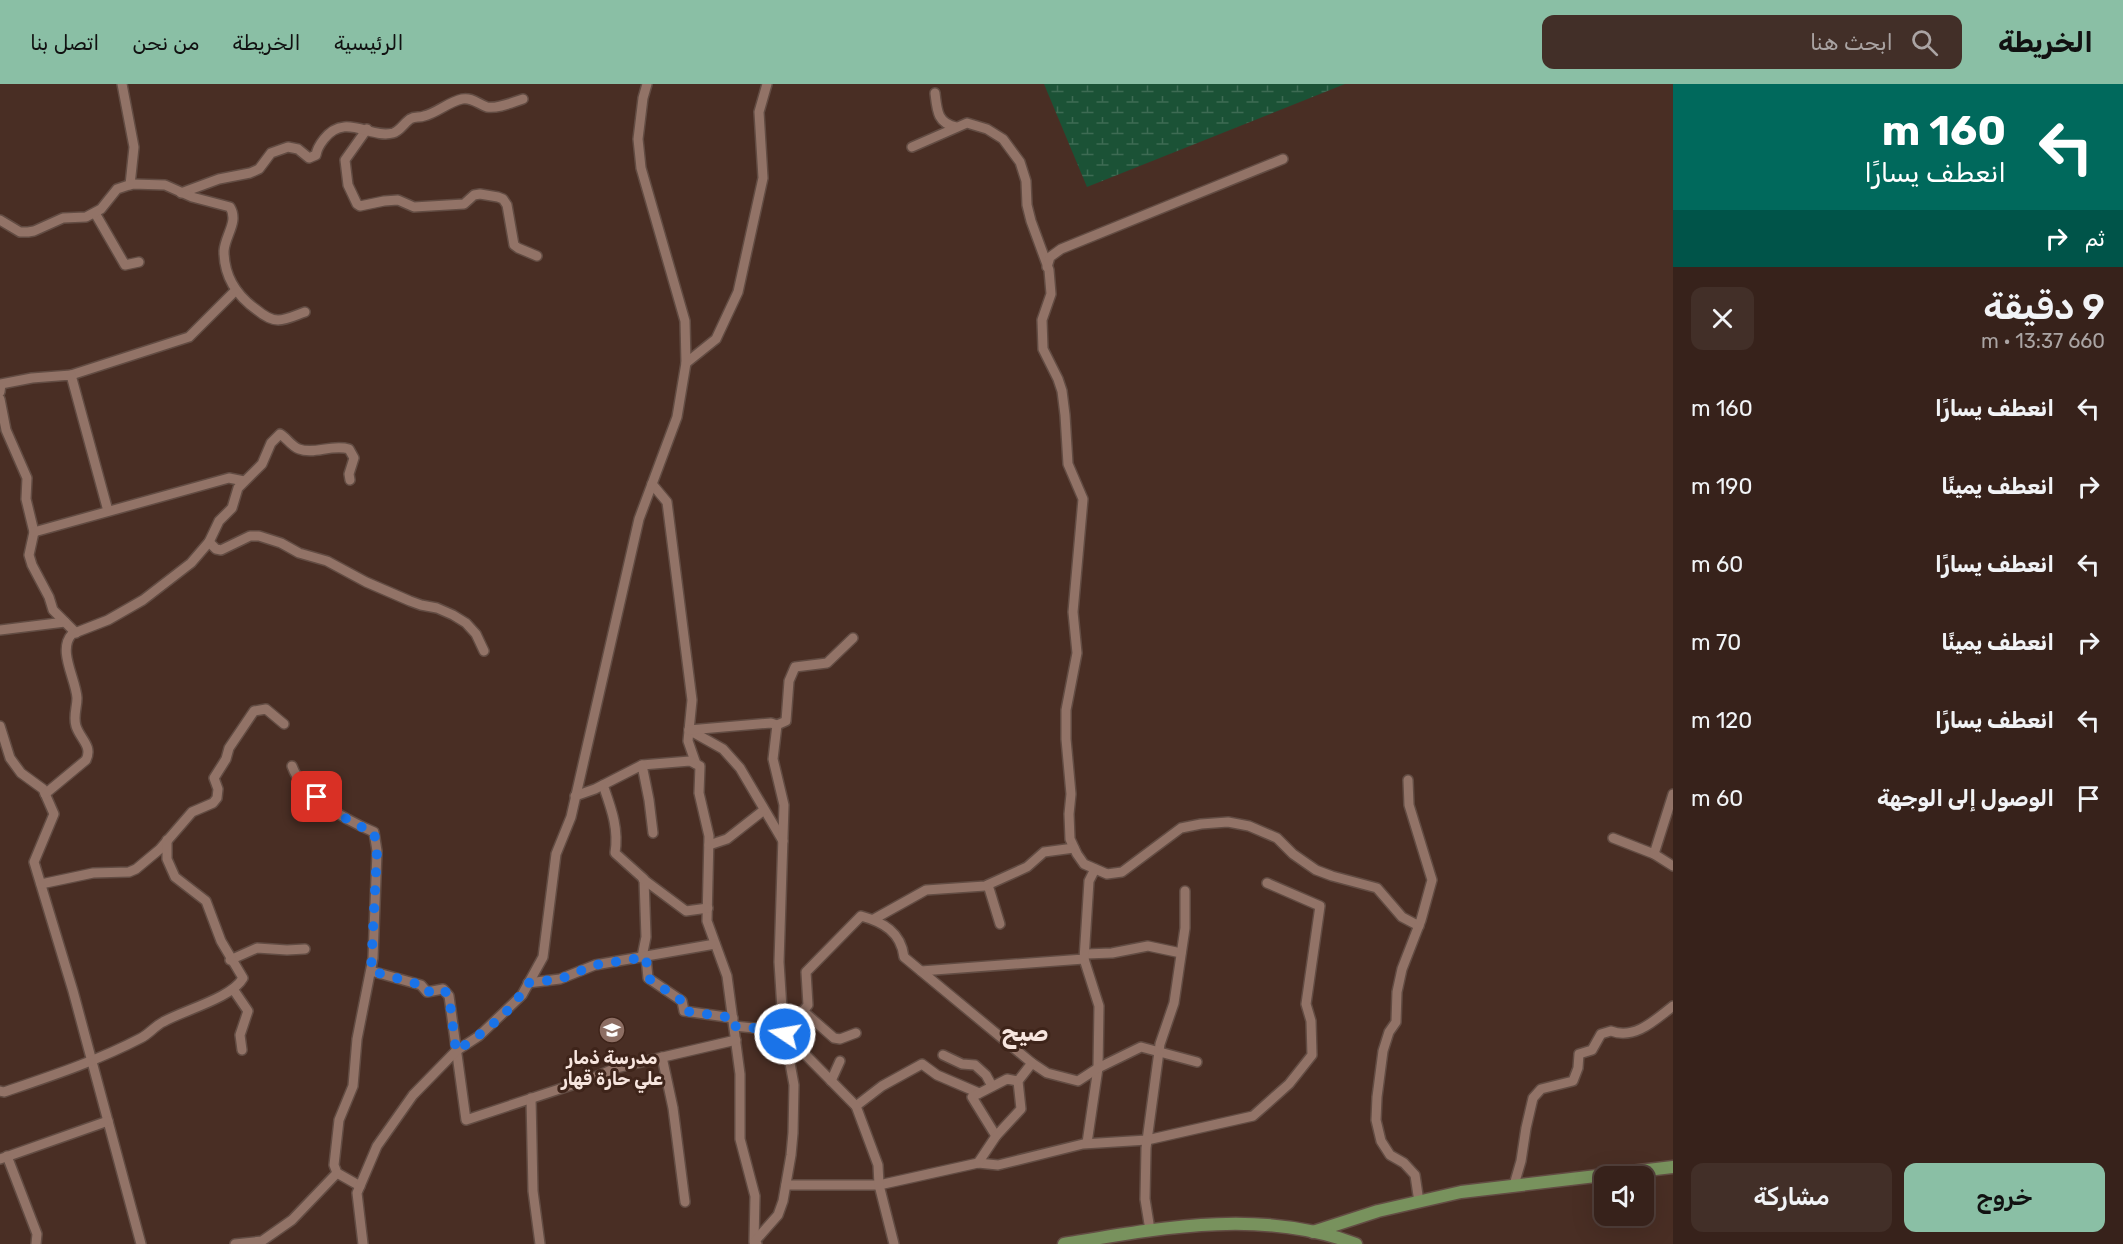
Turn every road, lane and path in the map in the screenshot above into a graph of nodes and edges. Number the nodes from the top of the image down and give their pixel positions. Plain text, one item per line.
1 (122, 84) edge
2 (647, 84) edge
3 (766, 84) edge
4 (935, 93) dead end
5 (523, 99) dead end
6 (956, 127) junction
7 (367, 129) junction
8 (912, 147) dead end
9 (1283, 159) dead end
10 (130, 185) junction
11 (181, 193) junction
12 (95, 213) junction
13 (0, 220) edge
14 (537, 256) dead end
15 (139, 262) dead end
16 (1047, 267) junction
17 (236, 290) junction
18 (305, 312) dead end
19 (686, 363) junction
20 (71, 375) junction
21 (0, 392) edge
22 (0, 399) edge
23 (350, 480) dead end
24 (244, 481) junction
25 (652, 484) junction
26 (108, 511) junction
27 (34, 532) junction
28 (209, 542) junction
29 (65, 622) junction
30 (0, 630) edge
31 (75, 633) junction
32 (853, 638) dead end
33 (484, 651) dead end
34 (284, 724) dead end
35 (777, 724) junction
36 (0, 726) edge
37 (689, 730) junction
38 (696, 764) junction
39 (642, 765) junction
40 (292, 766) dead end
41 (1408, 780) dead end
42 (603, 784) junction
43 (45, 794) junction
44 (1673, 794) edge
45 (575, 796) junction
46 (765, 810) junction
47 (652, 833) dead end
48 (1612, 838) dead end
49 (167, 840) junction
50 (784, 843) junction
51 (709, 845) junction
52 (1074, 848) junction
53 (1654, 854) junction
54 (1673, 866) edge
55 (1095, 869) junction
56 (643, 879) junction
57 (41, 884) junction
58 (1267, 884) dead end
59 (988, 885) junction
60 (1185, 891) dead end
61 (708, 908) junction
62 (874, 919) junction
63 (1000, 924) dead end
64 (1419, 926) junction
65 (715, 944) junction
66 (305, 949) dead end
67 (1181, 953) junction
68 (1085, 956) junction
69 (644, 957) junction
70 (230, 960) junction
71 (371, 971) junction
72 (921, 971) junction
73 (528, 983) junction
74 (233, 989) junction
75 (1673, 1006) edge
76 (803, 1011) junction
77 (733, 1022) junction
78 (785, 1032) junction
79 (856, 1033) dead end
80 (736, 1040) junction
81 (242, 1050) dead end
82 (456, 1051) junction
83 (1159, 1052) junction
84 (943, 1055) dead end
85 (662, 1057) junction
86 (840, 1061) dead end
87 (92, 1062) junction
88 (1197, 1062) dead end
89 (1032, 1063) junction
90 (1098, 1068) junction
91 (831, 1081) junction
92 (1018, 1081) junction
93 (992, 1086) junction
94 (0, 1091) edge
95 (978, 1093) junction
96 (531, 1098) junction
97 (856, 1106) junction
98 (108, 1121) junction
99 (996, 1136) junction
100 (1147, 1140) junction
101 (1087, 1143) junction
102 (4, 1158) edge
103 (978, 1163) junction
104 (1673, 1167) edge
105 (337, 1173) junction
106 (786, 1185) junction
107 (879, 1185) junction
108 (1514, 1185) junction
109 (360, 1186) junction
110 (685, 1202) dead end
111 (1419, 1202) junction
112 (1150, 1230) junction
113 (1313, 1232) junction
114 (755, 1243) edge
115 (36, 1244) edge
116 (141, 1244) edge
117 (235, 1244) edge
118 (363, 1244) edge
119 (540, 1244) edge
120 (894, 1244) edge
121 (1064, 1244) edge
122 (1356, 1244) edge

1 - 10 street
2 - 19 street
3 - 19 street
4 - 6 street
5 - 7 street
6 - 8 street
6 - 16 street
7 - 11 street
7 - 14 street
9 - 16 street
10 - 11 street
10 - 12 street
11 - 17 street
12 - 13 street
12 - 15 street
16 - 52 street
17 - 18 street
17 - 20 street
19 - 25 street
20 - 21 street
20 - 26 street
22 - 27 street
23 - 24 street
24 - 26 street
24 - 28 street
25 - 37 street
25 - 45 street
26 - 27 street
27 - 29 street
28 - 31 street
28 - 33 street
29 - 30 street
29 - 31 street
31 - 43 street
32 - 35 street
34 - 49 street
35 - 37 street
35 - 50 street
36 - 43 street
37 - 38 street
37 - 46 street
38 - 39 street
38 - 51 street
39 - 42 street
39 - 47 street
40 - 71 street
41 - 64 street
42 - 45 street
42 - 56 street
43 - 57 street
44 - 53 street
45 - 73 street
46 - 50 street
46 - 51 street
48 - 53 street
49 - 57 street
49 - 70 street
50 - 78 street
51 - 61 street
52 - 55 street
52 - 59 street
53 - 54 street
55 - 64 street
55 - 68 street
56 - 61 street
56 - 69 street
57 - 87 street
58 - 100 street
59 - 62 street
59 - 63 street
60 - 67 street
61 - 65 street
62 - 72 street
62 - 76 street
64 - 111 street
65 - 69 street
65 - 77 street
66 - 70 street
67 - 68 street
67 - 83 street
68 - 72 street
68 - 90 street
69 - 73 street
69 - 77 street
70 - 74 street
71 - 82 street
71 - 105 street
72 - 89 street
73 - 82 street
74 - 81 street
74 - 87 street
75 - 108 street
76 - 78 street
76 - 79 street
77 - 78 street
77 - 80 street
78 - 91 street
78 - 106 street
80 - 85 street
80 - 114 street
82 - 96 street
82 - 109 street
83 - 88 street
83 - 90 street
83 - 100 street
84 - 93 street
85 - 96 street
85 - 110 street
86 - 91 street
87 - 94 street
87 - 98 street
89 - 90 street
89 - 92 street
90 - 101 street
91 - 97 street
92 - 93 street
92 - 99 street
93 - 95 street
95 - 97 street
95 - 99 street
96 - 119 street
97 - 107 street
98 - 102 street
98 - 116 street
99 - 103 street
100 - 101 street
100 - 112 street
101 - 103 street
102 - 115 street
103 - 107 street
104 - 108 main road
105 - 109 street
105 - 117 street
106 - 107 street
106 - 114 street
107 - 120 street
108 - 111 main road
109 - 118 street
111 - 113 main road
112 - 113 main road
112 - 121 main road
113 - 122 main road

